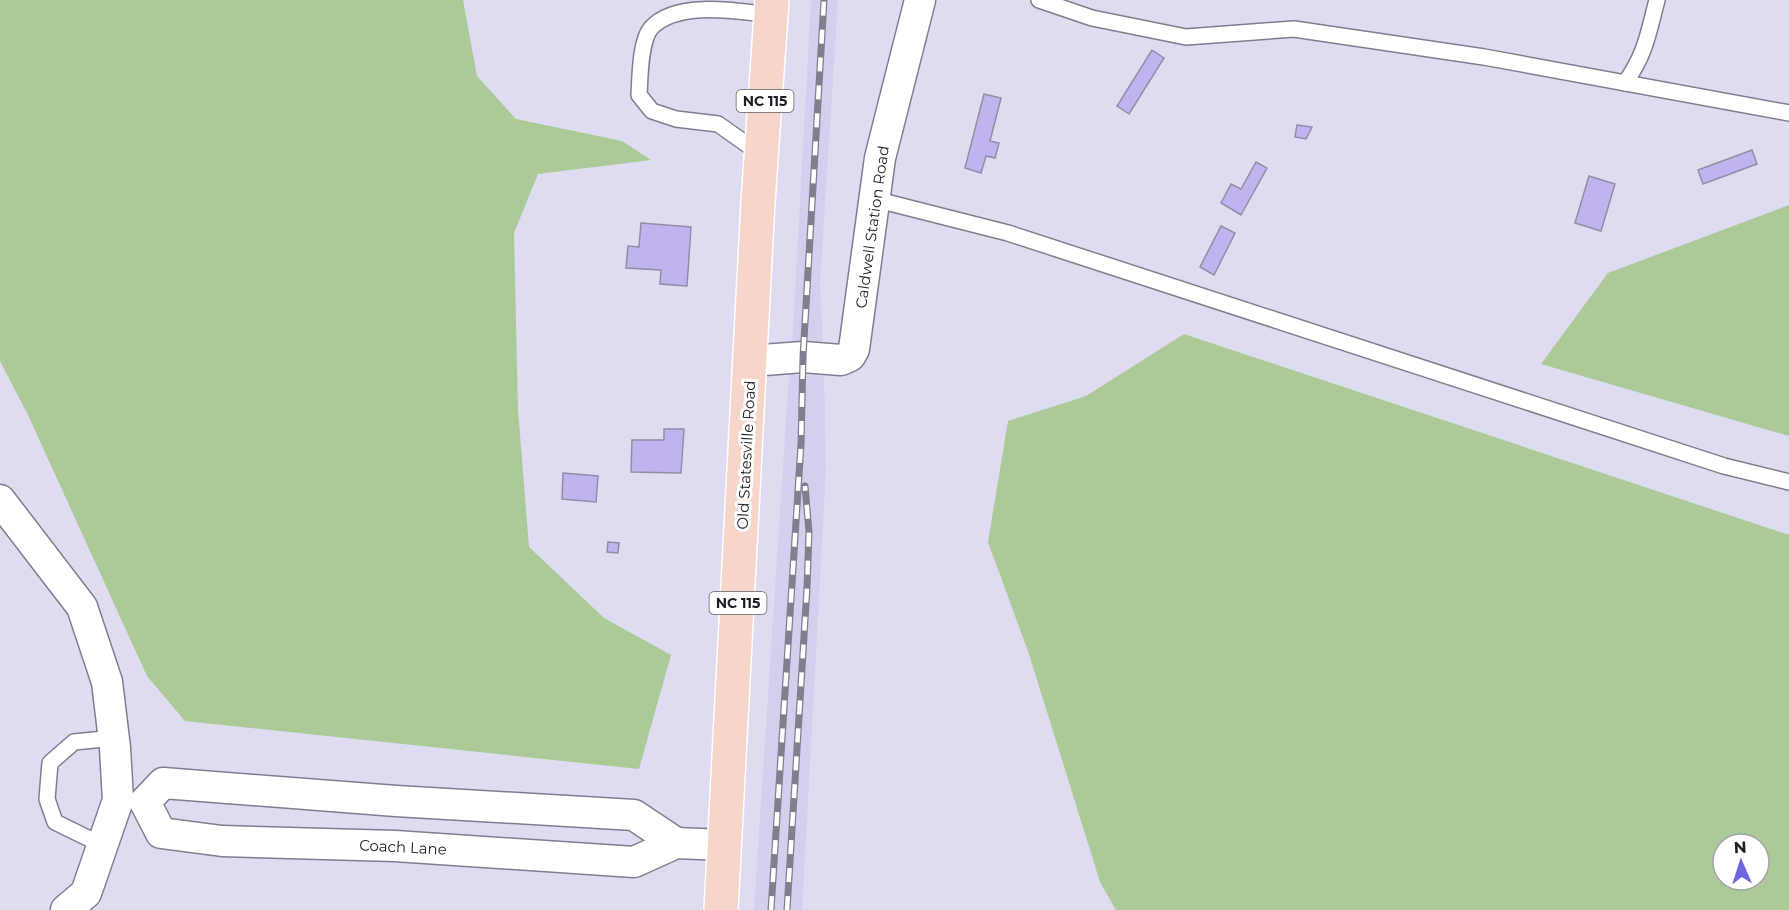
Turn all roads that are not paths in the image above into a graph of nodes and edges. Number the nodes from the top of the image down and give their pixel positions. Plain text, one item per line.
1 (920, 0) edge
2 (1039, 0) edge
3 (1657, 0) edge
4 (772, 7) edge
5 (1625, 83) junction
6 (1789, 113) edge
7 (762, 155) junction
8 (874, 199) junction
9 (751, 361) junction
10 (1789, 482) edge
11 (0, 500) edge
12 (114, 738) junction
13 (131, 801) junction
14 (396, 801) junction
15 (676, 843) junction
16 (102, 845) junction
17 (725, 845) junction
18 (395, 846) junction
19 (66, 910) edge
20 (721, 910) edge

1 - 8 street, Caldwell Station Road
2 - 5 lane
3 - 5 lane
4 - 7 main road, Old Statesville Road / NC 115
4 - 7 lane
5 - 6 lane
7 - 9 main road, Old Statesville Road / NC 115
8 - 9 street, Caldwell Station Road
8 - 10 lane
9 - 17 main road, Old Statesville Road / NC 115
11 - 12 street
12 - 13 street
12 - 16 lane
13 - 14 street
13 - 16 street
13 - 18 street, Coach Lane
14 - 15 street
14 - 18 street
15 - 17 street, Coach Lane
15 - 18 street, Coach Lane
16 - 19 street
17 - 20 main road, Old Statesville Road / NC 115

